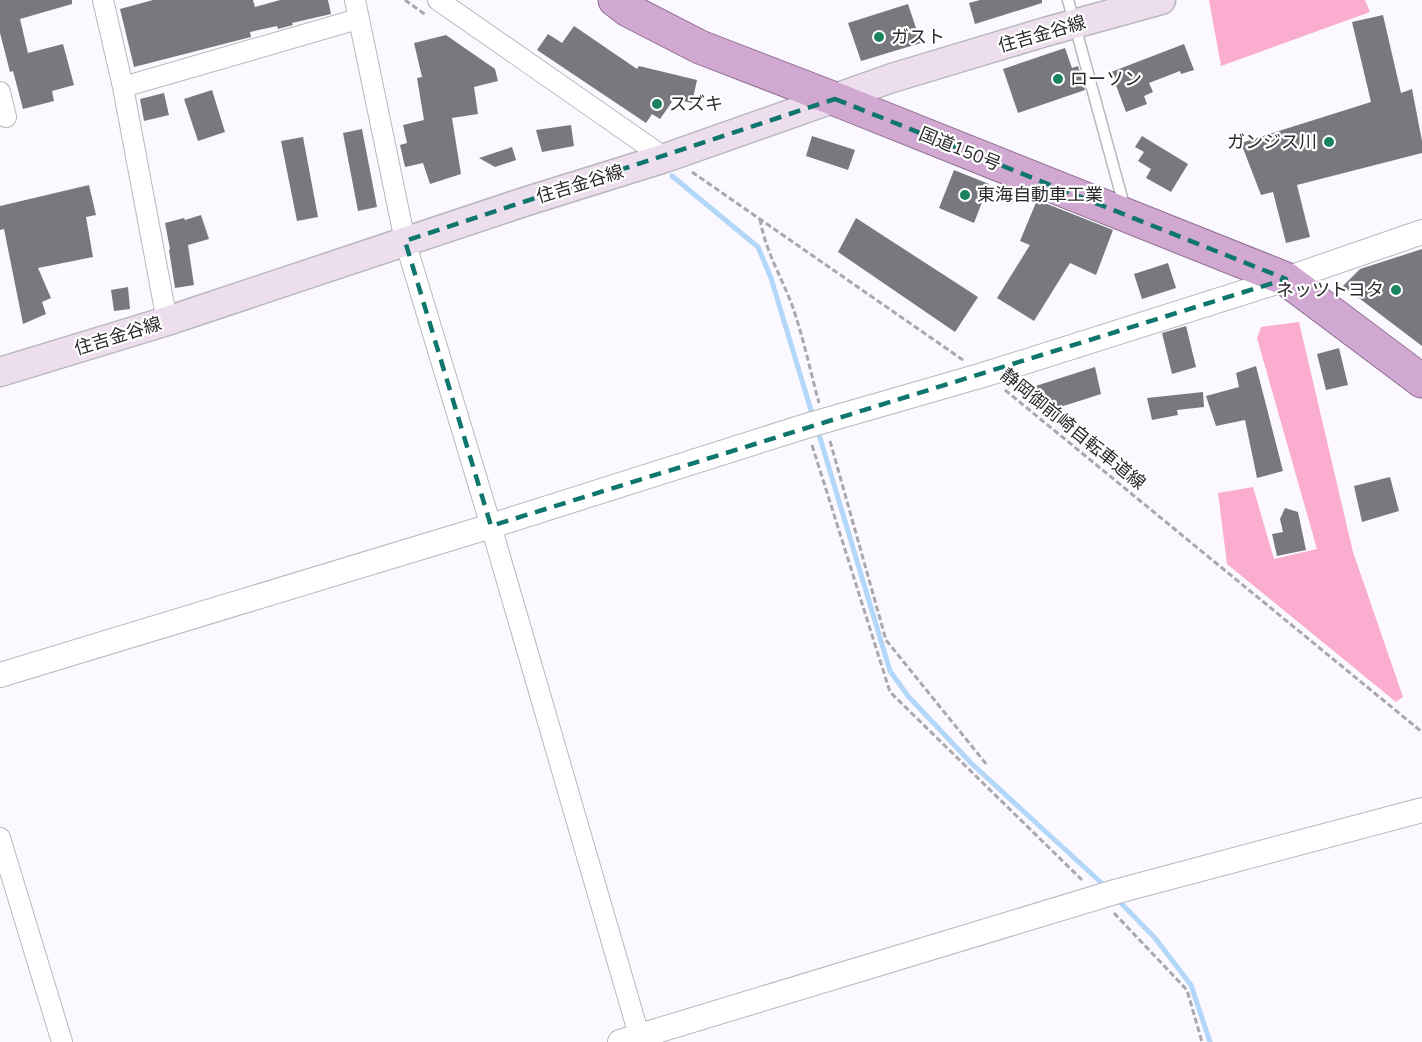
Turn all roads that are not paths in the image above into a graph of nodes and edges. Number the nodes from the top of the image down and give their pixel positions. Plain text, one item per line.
1 (438, 0) edge
2 (1161, 0) edge
3 (105, 1) edge
4 (625, 4) edge
5 (356, 10) edge
6 (1071, 12) edge
7 (123, 87) junction
8 (0, 92) edge
9 (835, 99) junction
10 (6, 117) dead end
11 (677, 163) junction
12 (1127, 215) junction
13 (1422, 232) edge
14 (405, 241) junction
15 (1286, 279) junction
16 (167, 321) junction
17 (0, 372) edge
18 (1422, 381) edge
19 (490, 526) junction
20 (0, 675) edge
21 (1422, 810) edge
22 (0, 838) edge
23 (633, 1040) edge
24 (62, 1042) edge

1 - 11 street
2 - 6 main road, 住吉金谷線
3 - 7 street
4 - 9 highway, 国道150号
5 - 7 street
5 - 14 street
6 - 9 main road, 住吉金谷線
6 - 12 lane
7 - 16 street
8 - 10 street
9 - 11 main road, 住吉金谷線
9 - 12 highway, 国道150号
11 - 14 main road, 住吉金谷線
12 - 15 highway, 国道150号
13 - 15 street
14 - 16 main road, 住吉金谷線
14 - 19 street
15 - 18 highway, 国道150号
15 - 19 street
16 - 17 main road, 住吉金谷線
19 - 20 street
19 - 23 street
21 - 23 street
22 - 24 street

